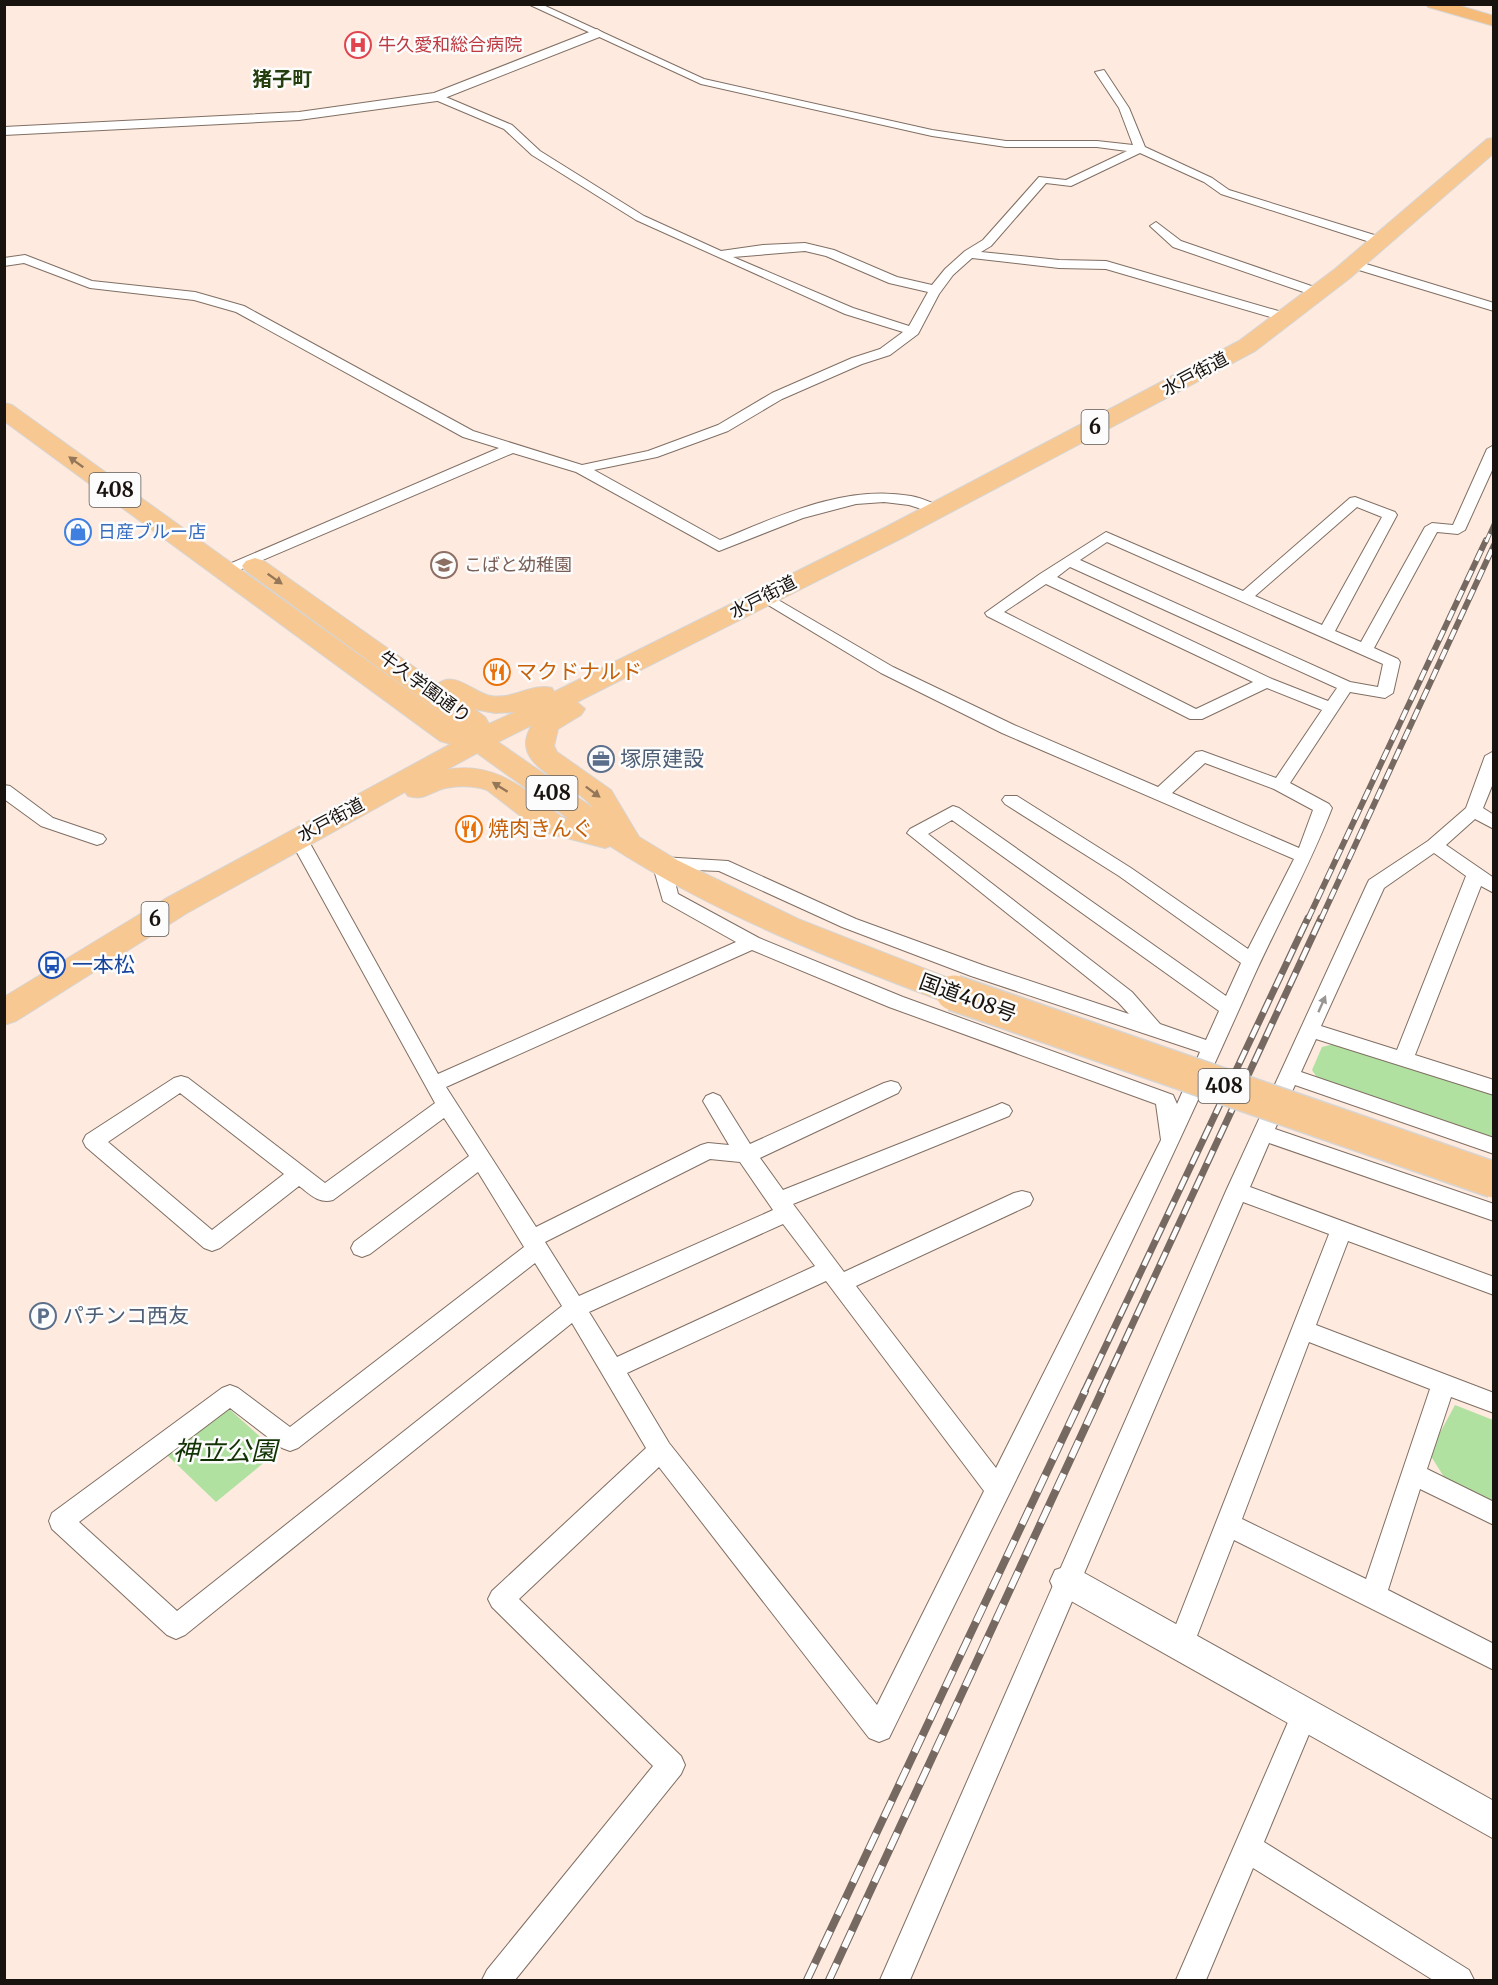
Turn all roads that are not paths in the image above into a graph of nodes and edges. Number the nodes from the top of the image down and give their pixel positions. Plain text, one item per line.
1 (532, 4) edge
2 (1434, 4) edge
3 (1459, 4) edge
4 (1494, 14) edge
5 (1494, 21) edge
6 (597, 33) junction
7 (1100, 72) dead end
8 (437, 97) junction
9 (4, 131) edge
10 (1494, 143) edge
11 (1140, 149) junction
12 (1156, 226) dead end
13 (1380, 241) junction
14 (969, 254) junction
15 (719, 255) junction
16 (4, 262) edge
17 (1353, 264) junction
18 (936, 290) junction
19 (1319, 292) junction
20 (1494, 307) edge
21 (1288, 318) junction
22 (913, 331) junction
23 (4, 387) edge
24 (4, 410) edge
25 (512, 448) junction
26 (1494, 449) edge
27 (581, 469) junction
28 (937, 510) junction
29 (1069, 561) junction
30 (236, 566) junction
31 (1045, 577) junction
32 (763, 597) junction
33 (1244, 598) junction
34 (1325, 634) junction
35 (373, 648) junction
36 (658, 651) junction
37 (1364, 651) junction
38 (341, 657) junction
39 (616, 673) junction
40 (1266, 681) junction
41 (1346, 686) junction
42 (1332, 708) junction
43 (478, 741) junction
44 (1494, 756) edge
45 (1280, 785) junction
46 (4, 790) edge
47 (1160, 795) junction
48 (1011, 800) dead end
49 (1474, 810) junction
50 (329, 821) junction
51 (1494, 823) edge
52 (298, 838) junction
53 (97, 839) dead end
54 (627, 844) junction
55 (1434, 845) junction
56 (1304, 857) junction
57 (661, 863) junction
58 (1476, 874) junction
59 (1494, 887) edge
60 (752, 943) junction
61 (1251, 961) junction
62 (1230, 1009) junction
63 (4, 1012) edge
64 (1153, 1028) junction
65 (1310, 1030) junction
66 (1212, 1049) junction
67 (1403, 1059) junction
68 (1290, 1076) junction
69 (434, 1084) junction
70 (891, 1088) dead end
71 (1494, 1088) edge
72 (713, 1101) dead end
73 (447, 1105) junction
74 (1002, 1111) dead end
75 (1263, 1133) junction
76 (1171, 1140) junction
77 (1494, 1146) edge
78 (746, 1155) junction
79 (480, 1159) junction
80 (299, 1174) junction
81 (1494, 1180) edge
82 (1237, 1191) junction
83 (1022, 1199) dead end
84 (783, 1207) junction
85 (1494, 1213) edge
86 (1341, 1230) junction
87 (533, 1245) junction
88 (362, 1248) dead end
89 (834, 1277) junction
90 (1494, 1286) edge
91 (575, 1308) junction
92 (1302, 1330) junction
93 (611, 1370) junction
94 (1443, 1384) junction
95 (1494, 1403) edge
96 (660, 1450) junction
97 (1413, 1474) junction
98 (998, 1490) junction
99 (1494, 1514) edge
100 (1227, 1524) junction
101 (1067, 1581) junction
102 (1373, 1595) junction
103 (1181, 1645) junction
104 (1494, 1658) edge
105 (1304, 1715) junction
106 (1494, 1821) edge
107 (1247, 1848) junction
108 (497, 1980) edge
109 (895, 1980) edge
110 (1191, 1980) edge
111 (1459, 1980) edge

1 - 6 street
2 - 5 highway
3 - 4 highway
6 - 8 street
6 - 11 street
7 - 11 street
8 - 9 street
8 - 15 street
10 - 13 highway, 水戸街道 / 6
11 - 13 street
11 - 14 street
12 - 19 street
13 - 17 highway, 水戸街道 / 6
14 - 18 street
14 - 21 street
15 - 18 street
15 - 22 street
16 - 25 street
17 - 19 highway, 水戸街道 / 6
17 - 20 street
18 - 22 street
19 - 21 highway, 水戸街道 / 6
21 - 28 highway, 水戸街道 / 6
22 - 27 street
23 - 30 highway, 牛久学園通り / 408
30 -> 24 highway, 牛久学園通り / 408
25 - 27 street
25 - 30 street
26 - 37 street
27 - 28 street
28 - 32 highway, 水戸街道 / 6
29 - 31 street
29 - 33 street
29 - 41 street
30 -> 35 highway, 牛久学園通り / 408
30 - 38 highway, 牛久学園通り / 408
31 - 40 street
31 - 40 street
32 - 36 highway, 水戸街道 / 6
32 - 47 street
33 - 34 street
33 - 34 street
34 - 37 street
35 - 36 highway
35 - 43 highway, 牛久学園通り / 408
36 - 39 highway, 水戸街道 / 6
37 - 41 street
38 - 43 highway, 牛久学園通り / 408
38 - 50 highway
39 - 43 highway, 水戸街道 / 6
39 -> 54 highway
40 - 42 street
41 - 42 street
42 - 45 street
43 - 50 highway, 水戸街道 / 6
43 - 54 highway, 国道408号 / 408
44 - 49 street
45 - 47 street
45 - 56 street
46 - 53 street
47 - 56 street
48 - 61 street
49 - 51 street
49 - 55 street
50 - 52 highway, 水戸街道 / 6
54 -> 50 highway
52 - 63 highway, 水戸街道 / 6
52 - 69 street
54 - 57 highway, 国道408号 / 408
55 - 58 street
65 -> 55 street
56 - 61 street
57 - 60 street
57 - 64 street
57 - 81 highway, 国道408号 / 408, bridge
58 - 59 street
58 - 67 street
60 - 69 street
60 - 76 street
61 - 62 street
62 - 64 street
62 - 66 street
64 - 66 street
65 - 67 street
65 - 68 street
66 - 76 street
67 - 71 street
68 - 75 street
68 - 77 street
69 - 73 street
70 - 78 street
72 - 78 street
73 - 79 street
73 - 80 street
74 - 84 street
75 - 82 street
75 - 85 street
76 - 98 street
78 - 84 street
78 - 87 street
79 - 87 street
79 - 88 street
80 - 80 street
82 - 86 street
82 - 101 street
83 - 89 street
84 - 89 street
84 - 91 street
86 - 90 street
86 - 92 street
87 - 91 street
87 - 91 street
89 - 93 street
89 - 98 street
91 - 93 street
92 - 94 street
92 - 100 street
93 - 96 street
94 - 95 street
94 - 97 street
96 - 98 street
96 - 108 street
97 - 99 street
97 - 102 street
100 - 102 street
100 - 103 street
101 - 103 street
101 - 109 street
102 - 104 street
103 - 105 street
105 - 106 street
105 - 107 street
107 - 110 street
107 - 111 street

